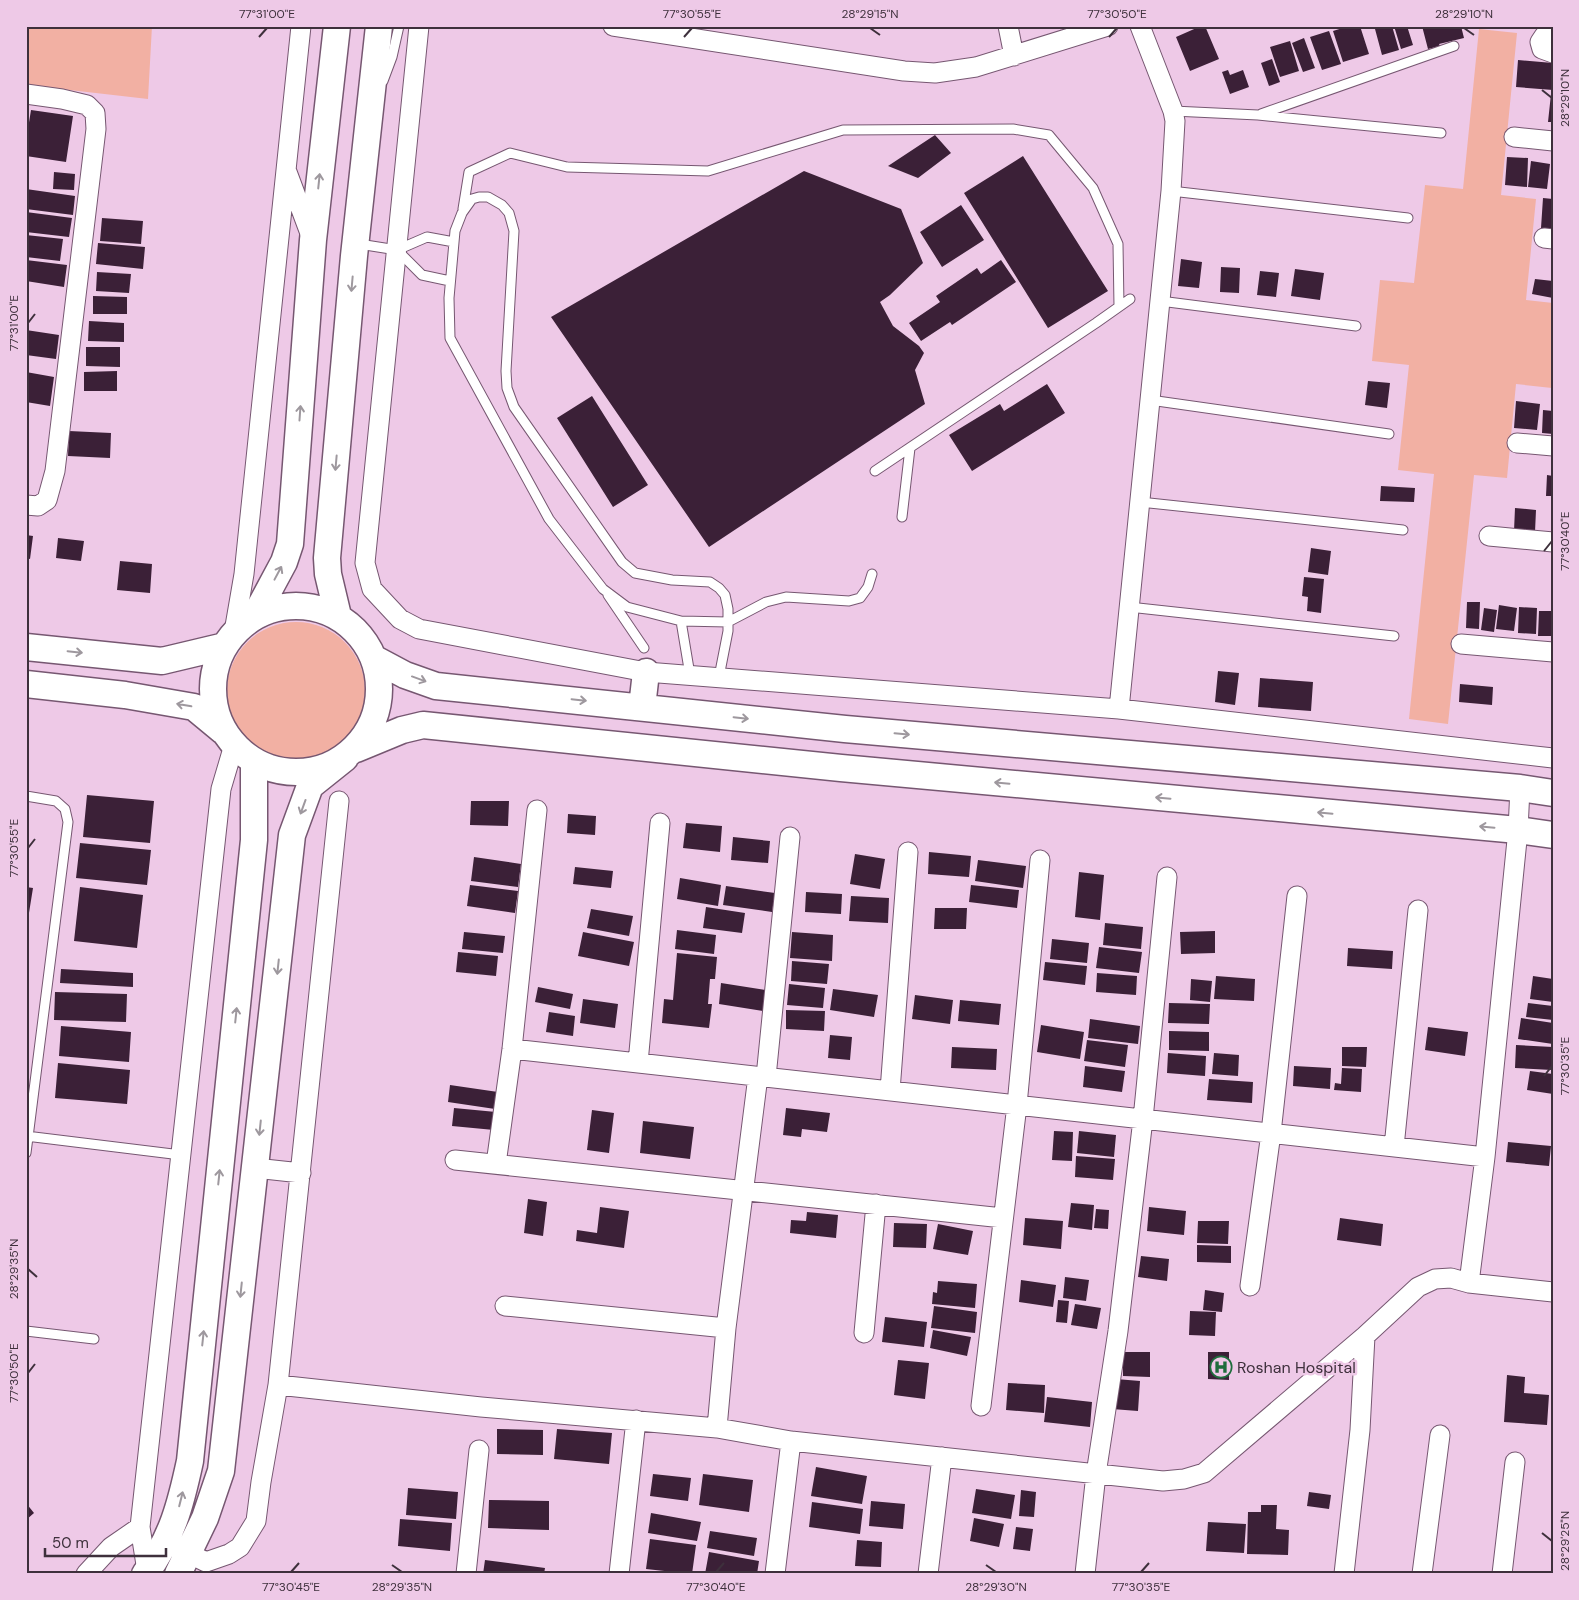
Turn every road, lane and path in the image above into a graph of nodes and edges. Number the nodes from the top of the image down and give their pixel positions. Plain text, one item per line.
1 (301, 26) edge
2 (337, 26) edge
3 (379, 26) edge
4 (399, 26) edge
5 (419, 26) edge
6 (613, 26) edge
7 (1008, 26) edge
8 (1108, 26) edge
9 (1140, 26) edge
10 (1553, 30) edge
11 (1454, 46) dead end
12 (1553, 53) edge
13 (1014, 56) junction
14 (26, 94) edge
15 (1173, 111) junction
16 (1258, 115) junction
17 (369, 119) junction
18 (1441, 132) dead end
19 (1514, 137) dead end
20 (1553, 141) edge
21 (286, 169) junction
22 (1171, 191) junction
23 (462, 214) junction
24 (1408, 218) dead end
25 (313, 240) junction
26 (454, 242) junction
27 (356, 244) junction
28 (397, 250) junction
29 (450, 281) junction
30 (1130, 299) dead end
31 (1160, 301) junction
32 (1119, 306) junction
33 (1356, 326) dead end
34 (1150, 400) junction
35 (1389, 434) dead end
36 (1517, 443) dead end
37 (1553, 446) edge
38 (910, 448) junction
39 (875, 471) dead end
40 (1140, 502) junction
41 (26, 505) edge
42 (902, 517) dead end
43 (1403, 530) dead end
44 (1489, 536) dead end
45 (1553, 542) edge
46 (872, 574) dead end
47 (604, 589) junction
48 (1129, 606) junction
49 (255, 616) junction
50 (338, 616) junction
51 (681, 621) junction
52 (728, 622) junction
53 (1394, 636) dead end
54 (230, 639) junction
55 (1461, 644) dead end
56 (26, 648) edge
57 (1553, 652) edge
58 (374, 658) junction
59 (645, 660) junction
60 (690, 675) junction
61 (719, 677) junction
62 (26, 684) edge
63 (642, 707) junction
64 (1119, 709) junction
65 (229, 738) junction
66 (350, 754) junction
67 (1553, 758) edge
68 (254, 761) junction
69 (1520, 788) junction
70 (1553, 793) edge
71 (26, 796) edge
72 (339, 801) dead end
73 (537, 810) dead end
74 (660, 823) dead end
75 (1518, 830) junction
76 (1553, 835) edge
77 (790, 837) dead end
78 (908, 852) dead end
79 (1040, 860) dead end
80 (1167, 877) dead end
81 (1297, 896) dead end
82 (1418, 910) dead end
83 (512, 1049) junction
84 (638, 1063) junction
85 (762, 1077) junction
86 (890, 1091) junction
87 (1017, 1105) junction
88 (1142, 1119) junction
89 (1271, 1133) junction
90 (27, 1136) edge
91 (1394, 1147) junction
92 (26, 1154) edge
93 (182, 1155) junction
94 (1485, 1157) junction
95 (455, 1160) dead end
96 (496, 1164) junction
97 (255, 1168) junction
98 (301, 1173) junction
99 (744, 1190) junction
100 (876, 1204) junction
101 (1003, 1218) junction
102 (1469, 1283) junction
103 (1250, 1286) dead end
104 (1553, 1292) edge
105 (505, 1306) dead end
106 (726, 1328) junction
107 (26, 1331) edge
108 (864, 1334) dead end
109 (1365, 1336) junction
110 (94, 1339) dead end
111 (278, 1385) junction
112 (981, 1406) dead end
113 (636, 1420) junction
114 (717, 1428) junction
115 (1440, 1435) dead end
116 (791, 1441) junction
117 (479, 1450) dead end
118 (942, 1457) junction
119 (1515, 1462) dead end
120 (1096, 1474) junction
121 (140, 1527) junction
122 (183, 1564) edge
123 (146, 1572) edge
124 (86, 1574) edge
125 (466, 1574) edge
126 (619, 1574) edge
127 (775, 1574) edge
128 (928, 1574) edge
129 (1085, 1574) edge
130 (1344, 1574) edge
131 (1422, 1574) edge
132 (1502, 1574) edge

1 - 21 street
25 -> 2 street
3 - 17 street
4 - 17 lane
5 - 28 street
6 - 13 street
7 - 13 street
8 - 13 street
9 - 15 street
10 - 12 street
11 - 16 lane
14 - 41 street
15 - 16 lane
15 - 22 street
16 - 18 lane
17 - 27 street
19 - 20 street
21 - 25 street
21 - 54 street
22 - 24 lane
22 - 31 street
23 - 26 lane
23 - 32 lane
23 - 52 lane
49 -> 25 street
26 - 28 lane
26 - 29 lane
27 - 28 lane
27 -> 50 street
28 - 29 lane
28 - 59 street
29 - 47 lane
30 - 32 lane
31 - 33 lane
31 - 34 street
32 - 38 lane
34 - 35 lane
34 - 40 street
36 - 37 street
38 - 39 lane
38 - 42 lane
40 - 43 lane
40 - 48 street
44 - 45 street
46 - 52 lane
47 - 51 lane
47 - 59 lane
48 - 53 lane
48 - 64 street
49 - 50 street
49 - 54 street
50 - 58 street
51 - 52 lane
51 - 60 lane
52 - 61 lane
56 -> 54 street
54 - 65 street
55 - 57 street
58 -> 63 street
58 - 66 street
59 - 60 street
59 - 63 street
60 - 61 street
61 - 64 street
65 -> 62 street
63 -> 69 street
64 - 67 street
65 - 68 street
65 - 93 street
66 - 68 street
75 -> 66 street
66 -> 97 street
123 -> 68 street
69 - 70 street
69 - 75 street
71 - 90 lane
72 - 98 street
73 - 83 street
74 - 84 street
75 - 76 street
75 - 94 street
77 - 85 street
78 - 86 street
79 - 87 street
80 - 88 street
81 - 89 street
82 - 91 street
83 - 84 street
83 - 96 street
84 - 85 street
85 - 86 street
85 - 99 street
86 - 87 street
87 - 88 street
87 - 101 street
88 - 89 street
88 - 120 street
89 - 91 street
89 - 103 street
90 - 92 lane
90 - 93 lane
91 - 94 street
93 - 121 street
94 - 102 street
95 - 96 street
96 - 99 street
97 - 98 street
97 -> 122 street
98 - 111 street
99 - 100 street
99 - 106 street
100 - 101 street
100 - 108 street
101 - 112 street
102 - 104 street
102 - 109 street
105 - 106 street
106 - 114 street
107 - 110 lane
109 - 120 street
109 - 130 street
111 - 113 street
111 - 122 street
113 - 114 street
113 - 126 street
114 - 116 street
115 - 131 street
116 - 118 street
116 - 127 street
117 - 125 street
118 - 120 street
118 - 128 street
119 - 132 street
120 - 129 street
121 - 123 street
121 - 124 street

